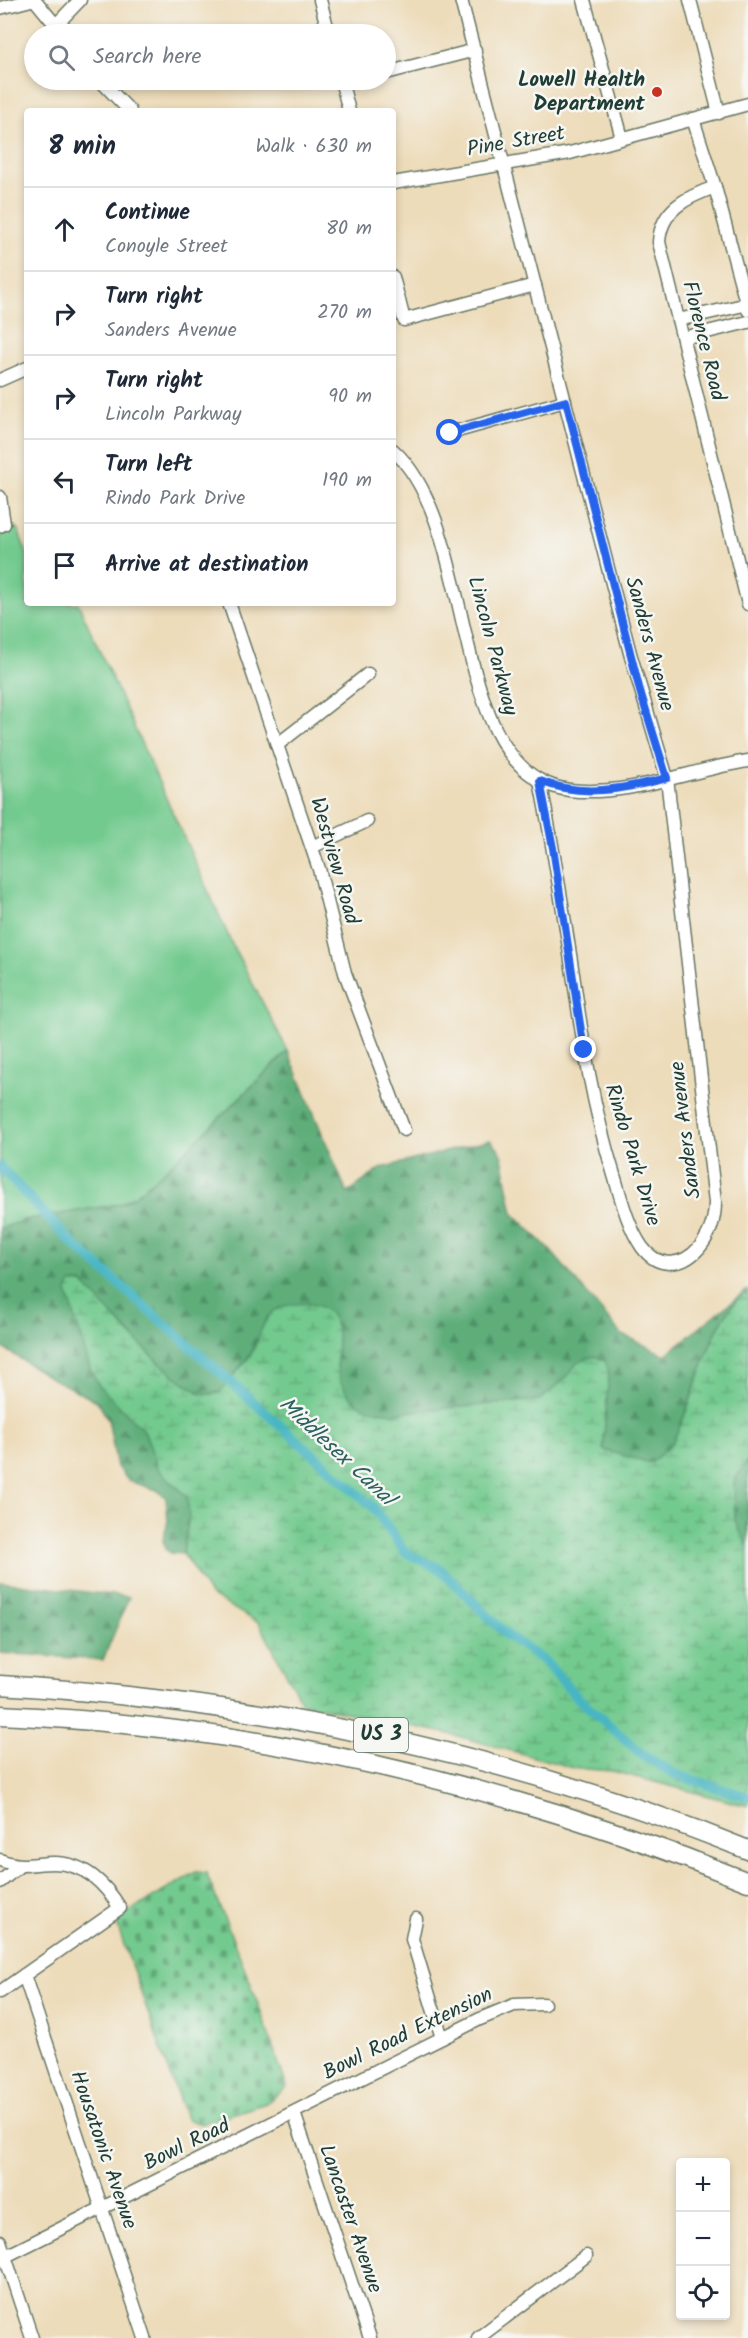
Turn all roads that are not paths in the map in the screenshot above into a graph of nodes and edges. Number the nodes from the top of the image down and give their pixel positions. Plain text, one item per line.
1 (33, 0) edge
2 (81, 0) edge
3 (320, 0) edge
4 (462, 0) edge
5 (584, 0) edge
6 (690, 0) edge
7 (0, 8) edge
8 (54, 24) edge
9 (63, 24) edge
10 (326, 24) edge
11 (474, 50) junction
12 (396, 70) edge
13 (110, 90) edge
14 (343, 90) edge
15 (748, 104) edge
16 (127, 108) edge
17 (348, 108) edge
18 (719, 113) junction
19 (693, 119) junction
20 (622, 138) junction
21 (504, 164) junction
22 (396, 182) edge
23 (715, 187) junction
24 (535, 285) junction
25 (396, 289) edge
26 (748, 306) edge
27 (678, 320) junction
28 (748, 322) edge
29 (683, 338) junction
30 (24, 369) edge
31 (0, 380) edge
32 (566, 401) junction
33 (450, 433) dead end
34 (396, 453) edge
35 (0, 497) edge
36 (2, 525) edge
37 (748, 604) edge
38 (230, 606) edge
39 (368, 674) dead end
40 (278, 746) junction
41 (748, 760) edge
42 (667, 778) junction
43 (540, 781) junction
44 (368, 821) dead end
45 (312, 847) junction
46 (404, 1130) dead end
47 (648, 1254) joint
48 (0, 1685) edge
49 (0, 1714) edge
50 (748, 1850) edge
51 (0, 1860) edge
52 (18, 1867) junction
53 (0, 1882) edge
54 (748, 1882) edge
55 (416, 1919) dead end
56 (24, 1975) junction
57 (0, 1992) edge
58 (544, 2004) dead end
59 (442, 2038) junction
60 (294, 2114) junction
61 (102, 2208) junction
62 (0, 2241) edge
63 (586, 2256) dead end
64 (3, 2258) edge
65 (32, 2338) edge
66 (145, 2338) edge
67 (370, 2338) edge
68 (478, 2338) edge

1 - 7 street
1 - 8 street
2 - 9 street
3 - 10 street
4 - 11 street, Sanders Avenue
5 - 20 street
6 - 18 street
11 - 12 street
11 - 21 street, Sanders Avenue
13 - 16 street
14 - 17 street
15 - 18 street, Pine Street
18 - 19 street, Pine Street
19 - 20 street, Pine Street
19 - 23 street
20 - 21 street, Pine Street
21 - 22 street, Pine Street
21 - 24 street, Sanders Avenue
23 - 26 street
23 - 27 street, Florence Road
24 - 25 street
24 - 32 street, Sanders Avenue
26 - 27 street
27 - 29 street, Florence Road
28 - 29 street
29 - 37 street, Florence Road
30 - 31 street
32 - 33 street
32 - 42 street, Sanders Avenue
34 - 43 street, Lincoln Parkway
35 - 36 street
38 - 40 street, Westview Road
39 - 40 street
40 - 45 street, Westview Road
41 - 42 street, Lincoln Parkway
42 - 43 street, Lincoln Parkway
42 - 47 street, Sanders Avenue
43 - 47 street, Rindo Park Drive
44 - 45 street
45 - 46 street, Westview Road
48 - 50 highway, US 3
49 - 54 highway, US 3
51 - 52 street
52 - 53 street
52 - 56 street
55 - 59 street
56 - 57 street
56 - 61 street, Housatonic Avenue
58 - 59 street, Bowl Road Extension
59 - 60 street, Bowl Road Extension
60 - 61 street, Bowl Road
60 - 67 street, Lancaster Avenue
61 - 64 street, Bowl Road
61 - 66 street, Housatonic Avenue
62 - 64 street
63 - 68 street
64 - 65 street

